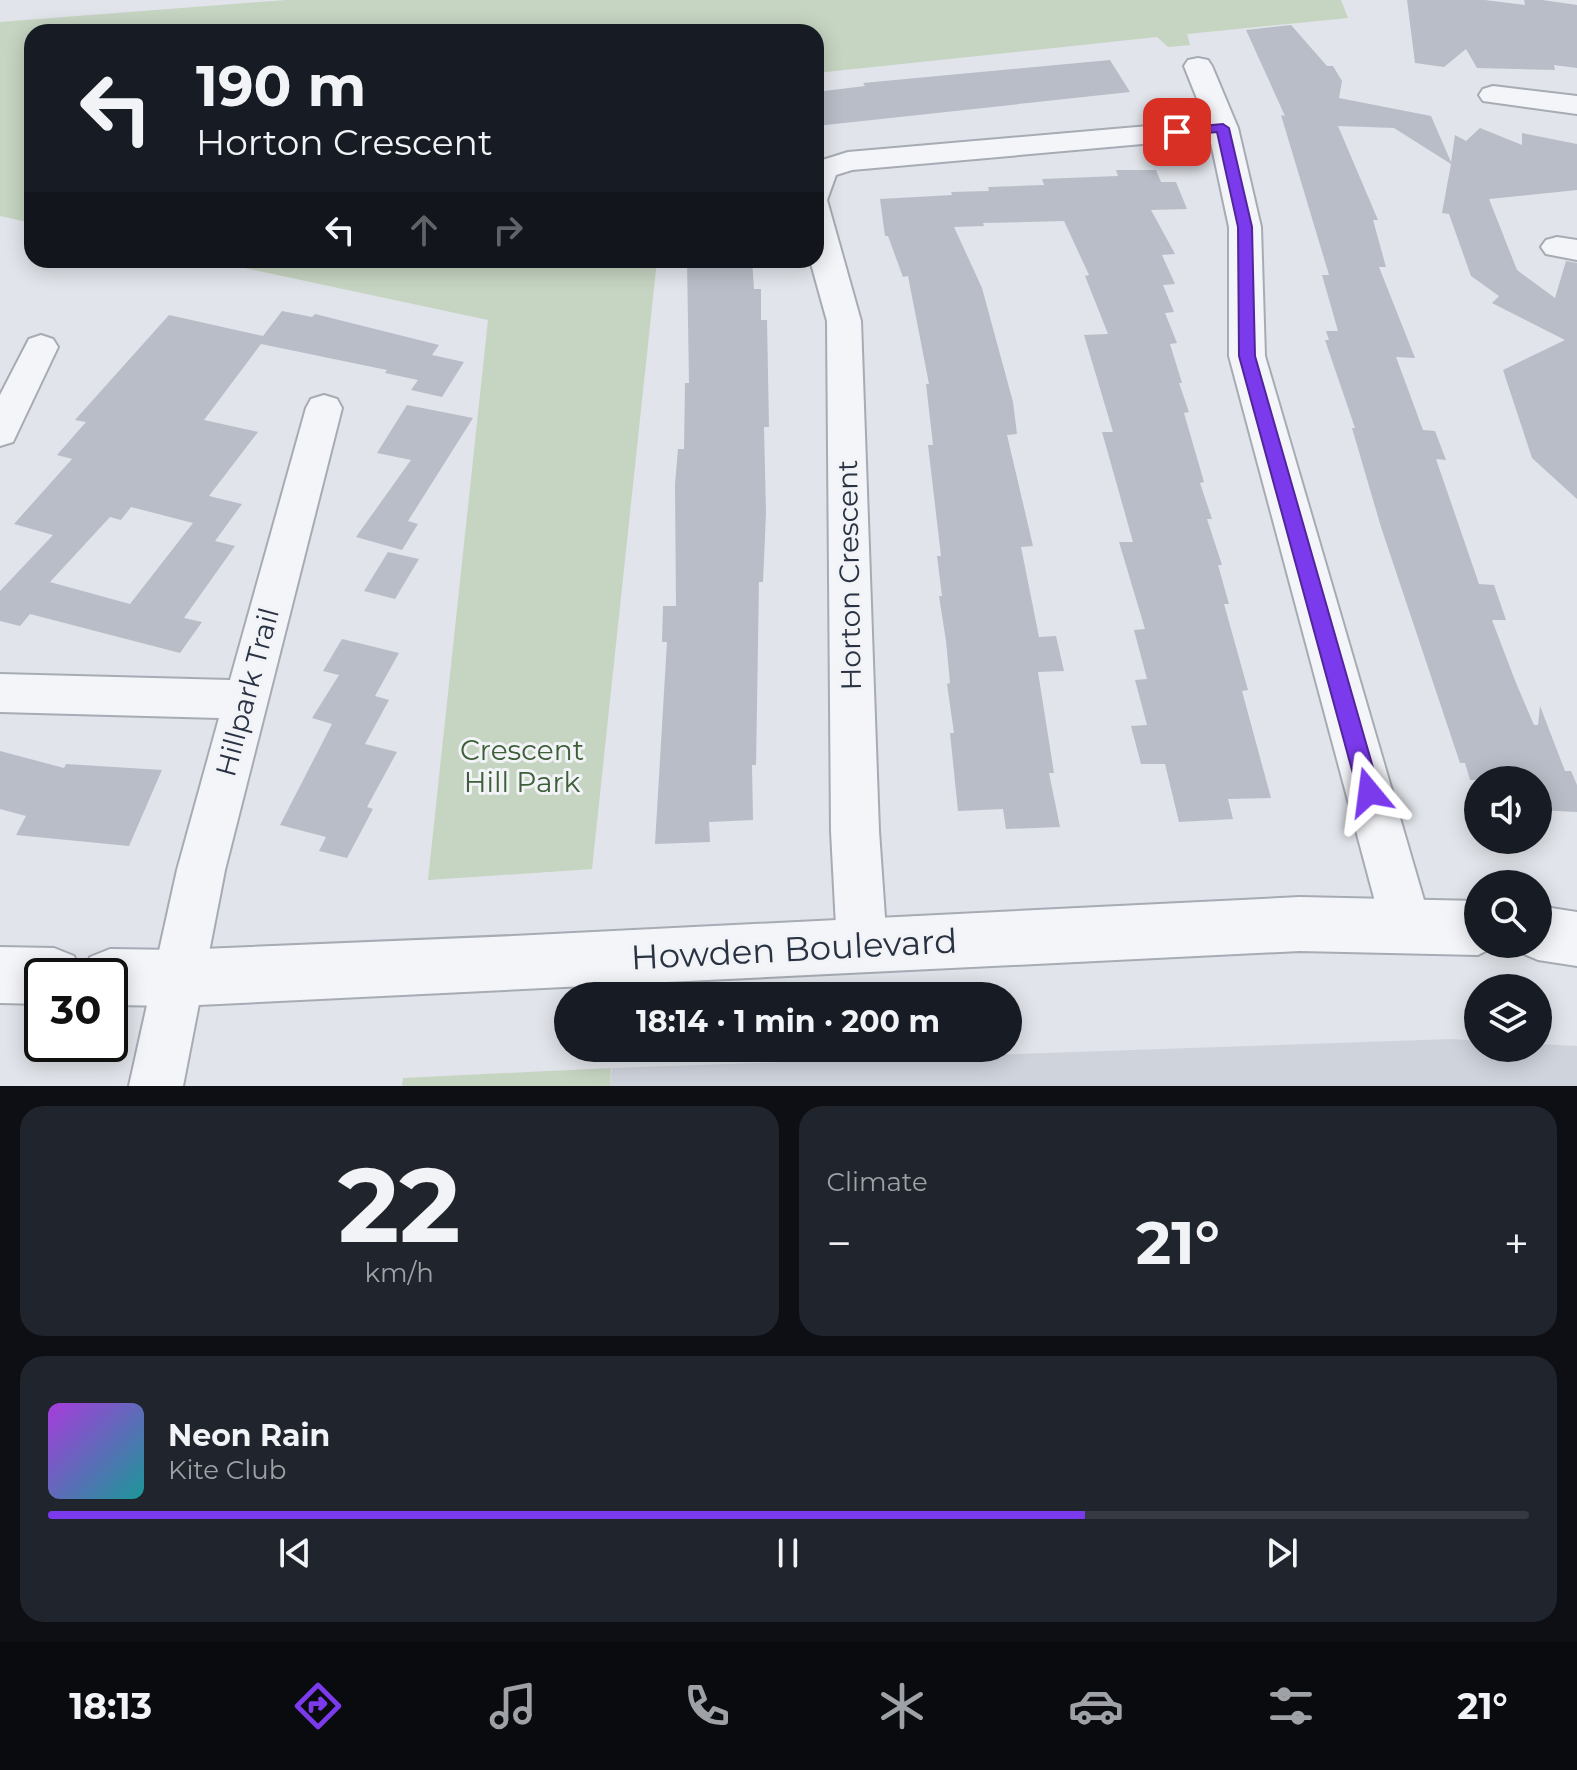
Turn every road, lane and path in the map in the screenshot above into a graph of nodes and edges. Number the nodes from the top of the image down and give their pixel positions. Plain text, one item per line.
1 (1198, 66) dead end
2 (1493, 95) dead end
3 (1577, 105) edge
4 (1223, 128) junction
5 (824, 169) edge
6 (824, 253) edge
7 (41, 347) dead end
8 (324, 408) dead end
9 (0, 432) edge
10 (0, 693) edge
11 (243, 700) junction
12 (1406, 924) junction
13 (1464, 927) edge
14 (1552, 935) edge
15 (1577, 939) edge
16 (862, 946) junction
17 (0, 975) edge
18 (24, 975) edge
19 (128, 977) edge
20 (178, 978) junction
21 (156, 1086) edge

1 - 4 street
2 - 3 street
4 - 5 street
4 - 12 street
6 - 16 street, Horton Crescent
7 - 9 street
8 - 11 street, Hillpark Trail
10 - 11 street
11 - 20 street, Hillpark Trail
12 - 13 street, Howden Boulevard
12 - 16 street, Howden Boulevard
14 - 15 street
16 - 20 street, Howden Boulevard
17 - 18 street
19 - 20 street, Howden Boulevard
20 - 21 street, Hillpark Trail

